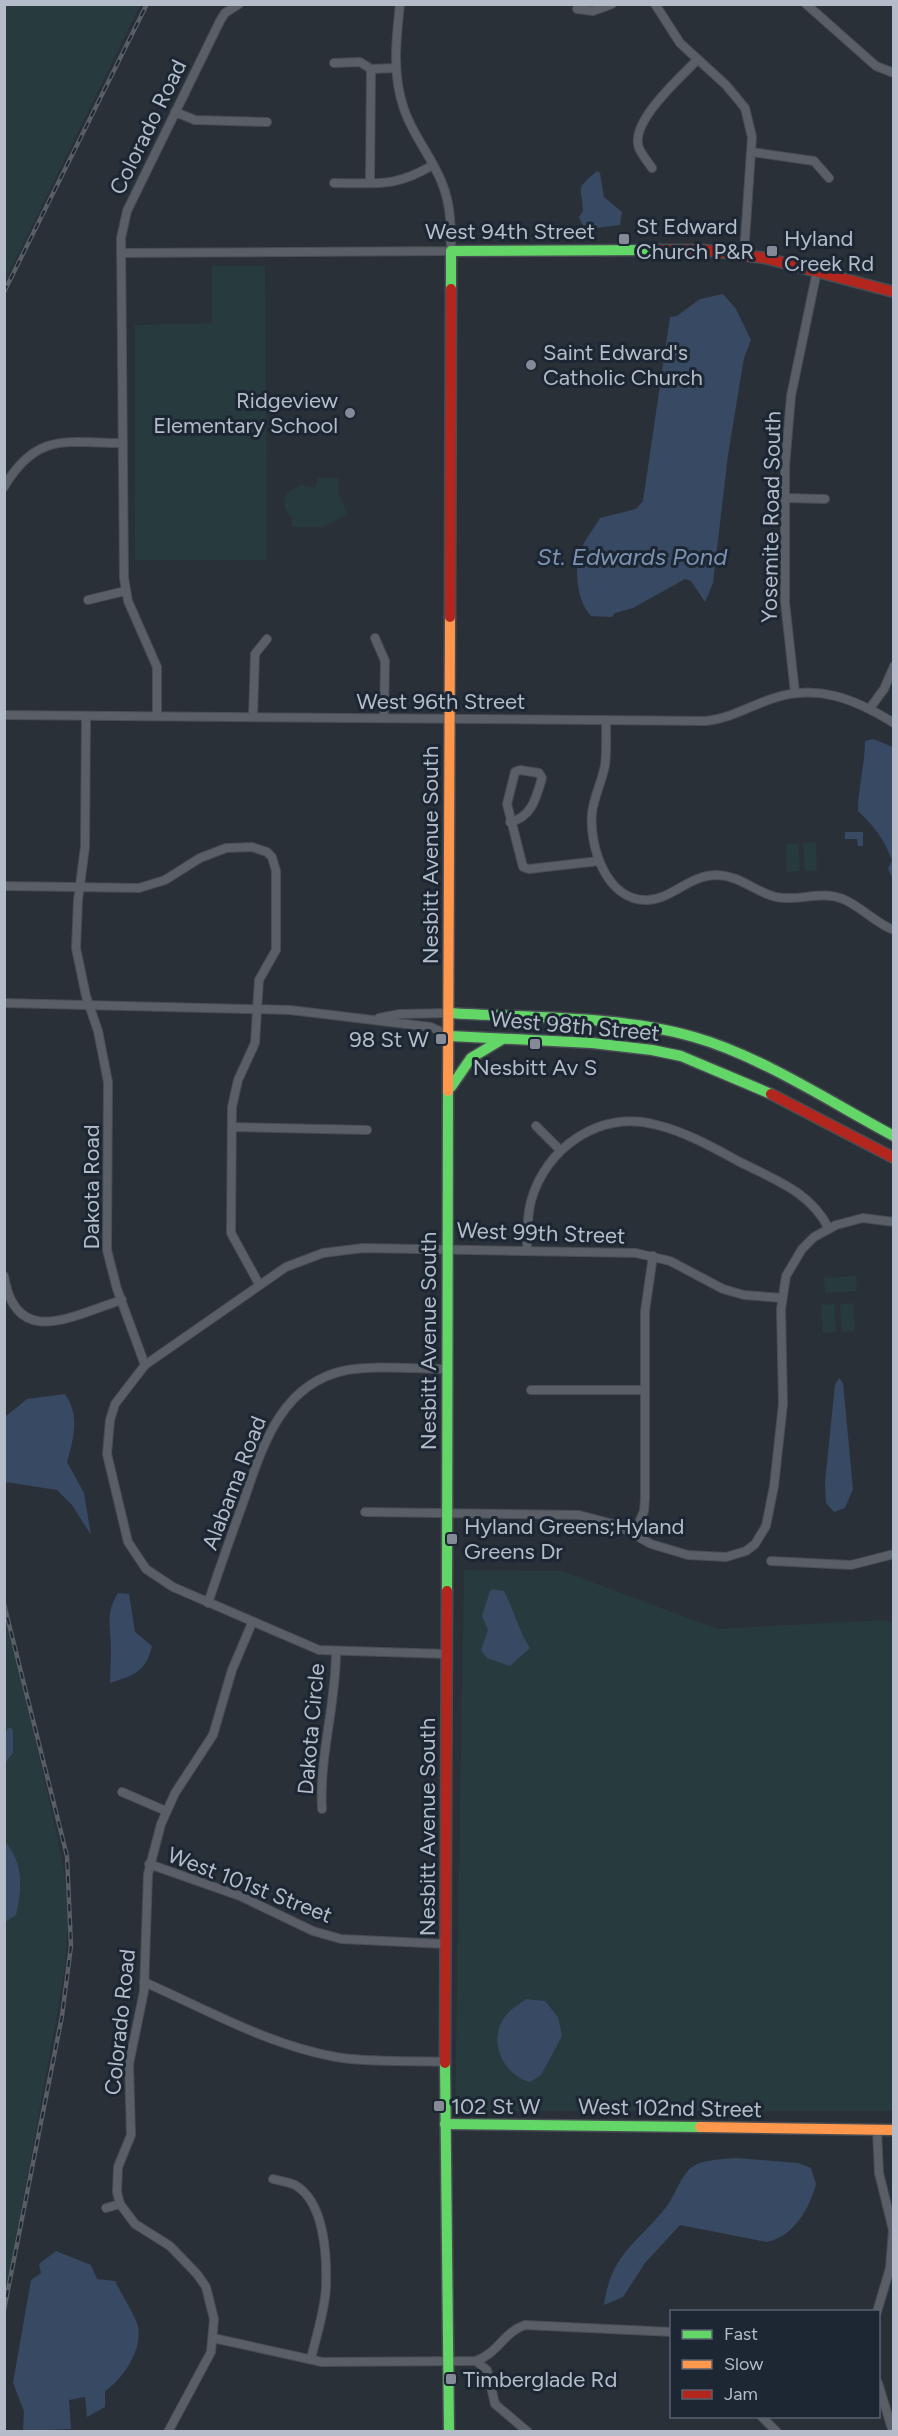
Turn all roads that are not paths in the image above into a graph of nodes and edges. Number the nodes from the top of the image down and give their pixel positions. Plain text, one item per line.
1 (239, 4) edge
2 (400, 4) edge
3 (612, 4) edge
4 (655, 4) edge
5 (806, 4) edge
6 (577, 9) dead end
7 (697, 60) junction
8 (334, 63) dead end
9 (396, 68) junction
10 (371, 69) junction
11 (894, 73) edge
12 (175, 112) junction
13 (267, 122) dead end
14 (752, 152) junction
15 (433, 165) junction
16 (652, 168) dead end
17 (830, 178) dead end
18 (334, 183) dead end
19 (370, 183) junction
20 (451, 251) junction
21 (121, 253) junction
22 (744, 254) junction
23 (817, 271) junction
24 (894, 292) edge
25 (123, 443) junction
26 (4, 487) edge
27 (785, 498) junction
28 (825, 499) dead end
29 (125, 591) junction
30 (88, 600) dead end
31 (375, 638) dead end
32 (267, 639) dead end
33 (894, 666) edge
34 (795, 693) junction
35 (870, 708) junction
36 (4, 715) edge
37 (86, 716) junction
38 (157, 716) junction
39 (253, 717) junction
40 (384, 718) junction
41 (449, 719) junction
42 (606, 720) junction
43 (894, 723) edge
44 (510, 822) junction
45 (599, 861) junction
46 (4, 886) edge
47 (80, 888) junction
48 (894, 930) edge
49 (4, 1003) edge
50 (89, 1005) junction
51 (257, 1009) junction
52 (449, 1014) junction
53 (376, 1019) junction
54 (450, 1036) junction
55 (504, 1039) junction
56 (449, 1090) junction
57 (232, 1126) junction
58 (536, 1126) dead end
59 (367, 1130) dead end
60 (894, 1136) edge
61 (560, 1150) junction
62 (894, 1158) edge
63 (894, 1222) edge
64 (829, 1229) junction
65 (448, 1248) junction
66 (527, 1251) junction
67 (653, 1256) junction
68 (4, 1276) edge
69 (259, 1284) junction
70 (782, 1298) junction
71 (122, 1300) junction
72 (145, 1365) junction
73 (448, 1369) junction
74 (531, 1389) dead end
75 (645, 1389) junction
76 (365, 1512) dead end
77 (447, 1513) junction
78 (634, 1534) junction
79 (894, 1554) edge
80 (771, 1561) dead end
81 (208, 1603) junction
82 (252, 1623) junction
83 (336, 1652) junction
84 (447, 1654) junction
85 (122, 1792) dead end
86 (322, 1809) dead end
87 (166, 1811) junction
88 (149, 1864) junction
89 (446, 1944) junction
90 (144, 1982) junction
91 (446, 2062) junction
92 (445, 2124) junction
93 (877, 2130) junction
94 (894, 2130) edge
95 (273, 2179) dead end
96 (120, 2204) junction
97 (106, 2208) dead end
98 (879, 2310) edge
99 (670, 2332) edge
100 (213, 2338) junction
101 (311, 2359) junction
102 (452, 2360) junction
103 (476, 2361) junction
104 (880, 2386) edge
105 (763, 2418) edge
106 (168, 2432) edge
107 (448, 2432) edge
108 (528, 2432) edge
109 (777, 2432) edge
110 (893, 2432) edge

1 - 12 street, Colorado Road
2 - 9 street
3 - 6 street
4 - 7 street
5 - 11 street
7 - 14 street
7 - 16 street
8 - 10 street
9 - 10 street
9 - 15 street
10 - 19 street
12 - 13 street
12 - 21 street, Colorado Road
14 - 17 street
14 - 22 street
15 - 19 street
15 - 20 street
18 - 19 street
20 - 21 street, West 94th Street
20 - 22 street, West 94th Street
20 - 41 street, Nesbitt Avenue South
21 - 25 street, Colorado Road
22 - 23 street, West 94th Street
23 - 24 street, West 94th Street
23 - 27 street, Yosemite Road South
25 - 26 street
25 - 29 street, Colorado Road
27 - 28 street
27 - 34 street, Yosemite Road South
29 - 30 street
29 - 38 street
31 - 40 street
32 - 39 street
33 - 35 street
34 - 35 street, West 96th Street
34 - 42 street, West 96th Street
35 - 43 street, West 96th Street
36 - 37 street, West 96th Street
37 - 38 street, West 96th Street
37 - 47 street, Dakota Road
38 - 39 street, West 96th Street
39 - 40 street, West 96th Street
40 - 41 street, West 96th Street
41 - 42 street, West 96th Street
41 - 52 street, Nesbitt Avenue South
42 - 45 street
44 - 44 street
44 - 45 street
45 - 48 street
46 - 47 street
47 - 50 street, Dakota Road
47 - 51 street
49 - 50 street, West 98th Street
50 - 51 street, West 98th Street
50 - 71 street, Dakota Road
51 - 53 street, West 98th Street
51 - 57 street
52 - 53 street, West 98th Street
52 - 54 street, Nesbitt Avenue South
52 - 60 street, West 98th Street
53 - 54 street, West 98th Street
54 - 55 street, West 98th Street
54 - 56 street, Nesbitt Avenue South
55 - 56 street
55 - 62 street, West 98th Street
56 - 65 street, Nesbitt Avenue South
57 - 59 street
57 - 69 street
58 - 61 street
61 - 64 street
61 - 66 street
63 - 64 street
64 - 70 street
65 - 66 street, West 99th Street
65 - 69 street, West 99th Street
65 - 73 street, Nesbitt Avenue South
66 - 67 street, West 99th Street
67 - 70 street, West 99th Street
67 - 75 street
68 - 71 street
69 - 72 street, West 99th Street
70 - 78 street
71 - 72 street, Dakota Road
72 - 81 street
73 - 77 street, Nesbitt Avenue South
73 - 81 street, Alabama Road
74 - 75 street
75 - 78 street
76 - 77 street
77 - 78 street
77 - 84 street, Nesbitt Avenue South
79 - 80 street
81 - 82 street
82 - 83 street
82 - 87 street, Colorado Road
83 - 84 street
83 - 86 street, Dakota Circle
84 - 89 street, Nesbitt Avenue South
85 - 87 street
87 - 88 street, Colorado Road
88 - 89 street, West 101st Street
88 - 90 street, Colorado Road
89 - 91 street, Nesbitt Avenue South
90 - 91 street
90 - 96 street, Colorado Road
91 - 92 street, Nesbitt Avenue South
92 - 93 street, West 102nd Street
92 - 102 street, Nesbitt Avenue South
93 - 94 street, West 102nd Street
93 - 98 street
95 - 101 street
96 - 97 street
96 - 100 street
99 - 103 street
100 - 101 street
100 - 106 street
101 - 102 street
102 - 103 street
102 - 107 street, Nesbitt Avenue South
103 - 108 street
104 - 110 street
105 - 109 street

